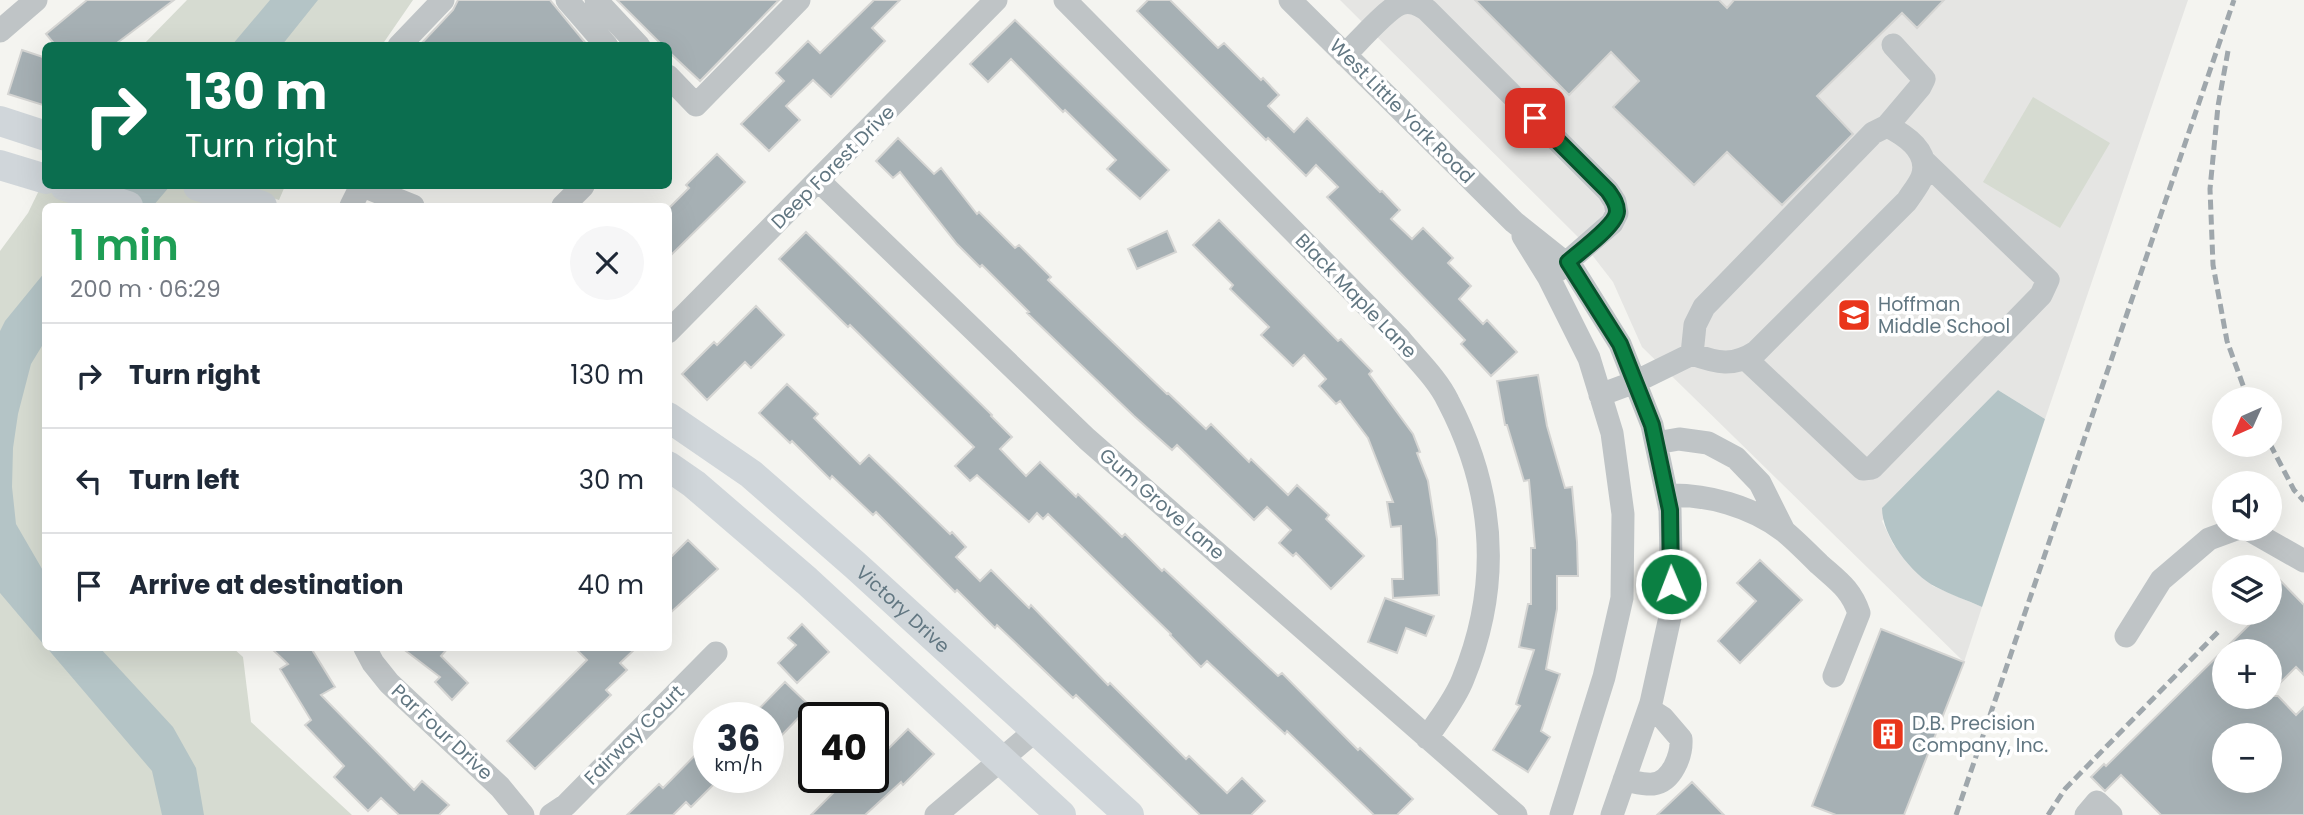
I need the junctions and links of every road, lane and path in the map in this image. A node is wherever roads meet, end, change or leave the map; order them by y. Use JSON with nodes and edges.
{"nodes":[{"id":1,"x":36,"y":0,"type":"edge"},
{"id":2,"x":443,"y":0,"type":"edge"},
{"id":3,"x":567,"y":0,"type":"edge"},
{"id":4,"x":596,"y":0,"type":"edge"},
{"id":5,"x":799,"y":0,"type":"edge"},
{"id":6,"x":996,"y":0,"type":"edge"},
{"id":7,"x":1065,"y":0,"type":"edge"},
{"id":8,"x":1290,"y":0,"type":"edge"},
{"id":9,"x":0,"y":31,"type":"edge"},
{"id":10,"x":403,"y":42,"type":"edge"},
{"id":11,"x":604,"y":42,"type":"edge"},
{"id":12,"x":635,"y":42,"type":"edge"},
{"id":13,"x":1894,"y":45,"type":"dead end"},
{"id":14,"x":1345,"y":55,"type":"junction"},
{"id":15,"x":672,"y":80,"type":"edge"},
{"id":16,"x":0,"y":121,"type":"edge"},
{"id":17,"x":1887,"y":126,"type":"junction"},
{"id":18,"x":42,"y":134,"type":"edge"},
{"id":19,"x":1924,"y":161,"type":"junction"},
{"id":20,"x":0,"y":165,"type":"edge"},
{"id":21,"x":42,"y":178,"type":"edge"},
{"id":22,"x":820,"y":181,"type":"junction"},
{"id":23,"x":74,"y":189,"type":"edge"},
{"id":24,"x":208,"y":189,"type":"edge"},
{"id":25,"x":370,"y":189,"type":"edge"},
{"id":26,"x":580,"y":189,"type":"edge"},
{"id":27,"x":119,"y":203,"type":"edge"},
{"id":28,"x":253,"y":203,"type":"edge"},
{"id":29,"x":405,"y":203,"type":"edge"},
{"id":30,"x":566,"y":203,"type":"edge"},
{"id":31,"x":1514,"y":222,"type":"junction"},
{"id":32,"x":1568,"y":262,"type":"junction"},
{"id":33,"x":1549,"y":278,"type":"junction"},
{"id":34,"x":672,"y":328,"type":"edge"},
{"id":35,"x":1692,"y":354,"type":"junction"},
{"id":36,"x":1746,"y":359,"type":"junction"},
{"id":37,"x":1635,"y":382,"type":"junction"},
{"id":38,"x":1600,"y":395,"type":"junction"},
{"id":39,"x":672,"y":420,"type":"edge"},
{"id":40,"x":1656,"y":443,"type":"junction"},
{"id":41,"x":672,"y":469,"type":"edge"},
{"id":42,"x":1667,"y":495,"type":"junction"},
{"id":43,"x":1784,"y":531,"type":"junction"},
{"id":44,"x":2212,"y":538,"type":"edge"},
{"id":45,"x":2269,"y":541,"type":"edge"},
{"id":46,"x":2304,"y":561,"type":"edge"},
{"id":47,"x":2126,"y":636,"type":"dead end"},
{"id":48,"x":367,"y":651,"type":"edge"},
{"id":49,"x":716,"y":653,"type":"dead end"},
{"id":50,"x":1834,"y":676,"type":"dead end"},
{"id":51,"x":1649,"y":709,"type":"junction"},
{"id":52,"x":1036,"y":730,"type":"junction"},
{"id":53,"x":1427,"y":738,"type":"junction"},
{"id":54,"x":1003,"y":761,"type":"junction"},
{"id":55,"x":1624,"y":780,"type":"junction"},
{"id":56,"x":523,"y":815,"type":"edge"},
{"id":57,"x":551,"y":815,"type":"edge"},
{"id":58,"x":936,"y":815,"type":"edge"},
{"id":59,"x":1061,"y":815,"type":"edge"},
{"id":60,"x":1129,"y":815,"type":"edge"},
{"id":61,"x":1516,"y":815,"type":"edge"},
{"id":62,"x":1561,"y":815,"type":"edge"},
{"id":63,"x":1612,"y":815,"type":"edge"},
{"id":64,"x":2087,"y":815,"type":"edge"},
{"id":65,"x":2110,"y":815,"type":"edge"}],
"edges":[{"from":1,"to":9,"type":"street"},
{"from":2,"to":10,"type":"street"},
{"from":3,"to":11,"type":"street"},
{"from":4,"to":12,"type":"street"},
{"from":5,"to":15,"type":"street"},
{"from":6,"to":22,"type":"street","name":"Deep Forest Drive"},
{"from":7,"to":53,"type":"street","name":"Black Maple Lane"},
{"from":8,"to":14,"type":"street","name":"West Little York Road"},
{"from":13,"to":17,"type":"street"},
{"from":14,"to":31,"type":"street","name":"West Little York Road"},
{"from":14,"to":32,"type":"street"},
{"from":16,"to":18,"type":"main road"},
{"from":17,"to":19,"type":"street"},
{"from":17,"to":35,"type":"street"},
{"from":19,"to":36,"type":"street"},
{"from":19,"to":36,"type":"street"},
{"from":20,"to":21,"type":"main road"},
{"from":22,"to":34,"type":"street","name":"Deep Forest Drive"},
{"from":22,"to":53,"type":"street","name":"Gum Grove Lane"},
{"from":23,"to":27,"type":"main road"},
{"from":24,"to":28,"type":"main road"},
{"from":25,"to":29,"type":"street"},
{"from":26,"to":30,"type":"street"},
{"from":31,"to":32,"type":"street","name":"West Little York Road"},
{"from":31,"to":33,"type":"street","name":"West Little York Road"},
{"from":32,"to":33,"type":"street"},
{"from":32,"to":37,"type":"street","name":"West Little York Road"},
{"from":33,"to":38,"type":"street","name":"West Little York Road"},
{"from":35,"to":36,"type":"street"},
{"from":35,"to":37,"type":"street"},
{"from":37,"to":38,"type":"street"},
{"from":37,"to":40,"type":"street","name":"West Little York Road"},
{"from":38,"to":62,"type":"street","name":"West Little York Road"},
{"from":39,"to":52,"type":"main road","name":"Victory Drive"},
{"from":40,"to":42,"type":"street","name":"West Little York Road"},
{"from":40,"to":43,"type":"street"},
{"from":41,"to":54,"type":"main road"},
{"from":42,"to":43,"type":"street"},
{"from":42,"to":51,"type":"street","name":"West Little York Road"},
{"from":43,"to":50,"type":"street"},
{"from":44,"to":47,"type":"street"},
{"from":45,"to":46,"type":"street"},
{"from":48,"to":56,"type":"street","name":"Par Four Drive"},
{"from":49,"to":57,"type":"street","name":"Fairway Court"},
{"from":51,"to":55,"type":"street","name":"West Little York Road"},
{"from":51,"to":55,"type":"street"},
{"from":52,"to":54,"type":"street"},
{"from":52,"to":60,"type":"main road","name":"Victory Drive"},
{"from":53,"to":61,"type":"street","name":"Gum Grove Lane"},
{"from":54,"to":58,"type":"street"},
{"from":54,"to":59,"type":"main road"},
{"from":55,"to":63,"type":"street","name":"West Little York Road"},
{"from":64,"to":65,"type":"street"}]}
